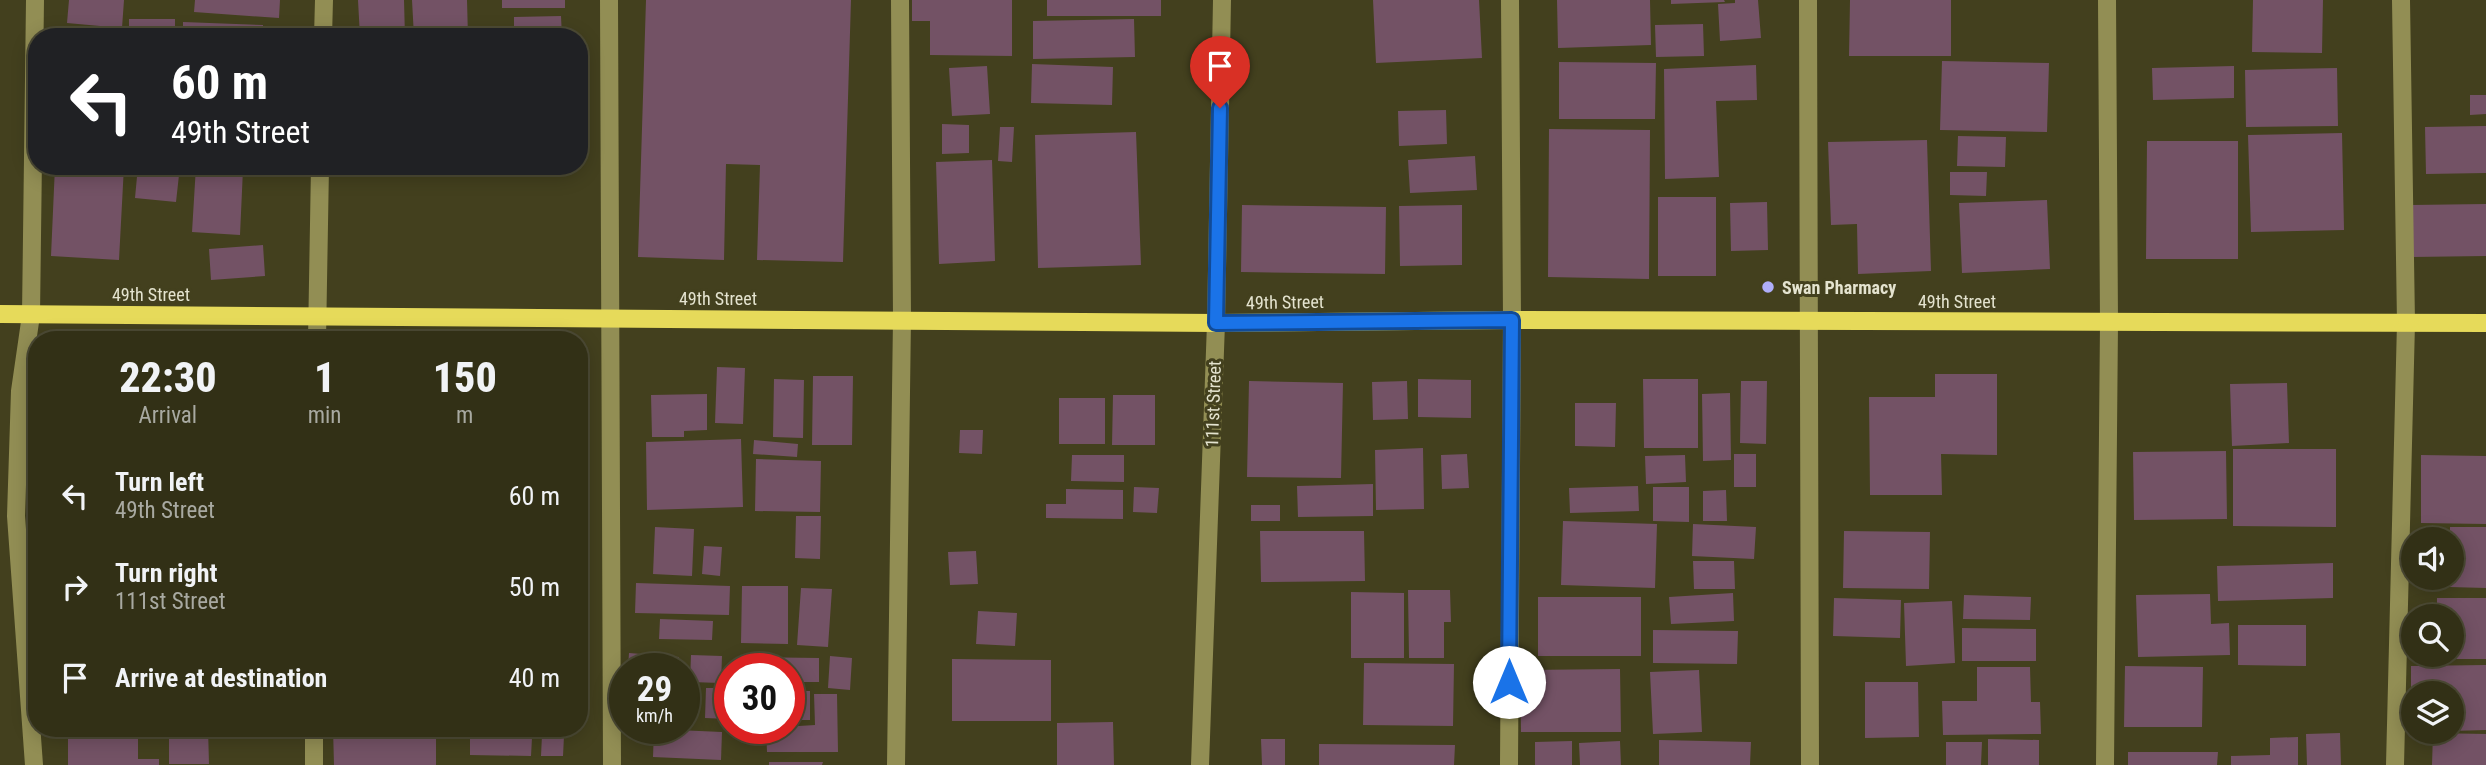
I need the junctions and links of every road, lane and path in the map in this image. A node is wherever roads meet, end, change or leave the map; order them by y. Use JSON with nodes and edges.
{"nodes":[{"id":1,"x":35,"y":0,"type":"edge"},
{"id":2,"x":324,"y":0,"type":"edge"},
{"id":3,"x":609,"y":0,"type":"edge"},
{"id":4,"x":900,"y":0,"type":"edge"},
{"id":5,"x":1222,"y":0,"type":"edge"},
{"id":6,"x":1510,"y":0,"type":"edge"},
{"id":7,"x":1808,"y":0,"type":"edge"},
{"id":8,"x":2107,"y":0,"type":"edge"},
{"id":9,"x":2401,"y":0,"type":"edge"},
{"id":10,"x":35,"y":28,"type":"edge"},
{"id":11,"x":323,"y":28,"type":"edge"},
{"id":12,"x":33,"y":175,"type":"edge"},
{"id":13,"x":320,"y":175,"type":"edge"},
{"id":14,"x":0,"y":314,"type":"edge"},
{"id":15,"x":31,"y":315,"type":"junction"},
{"id":16,"x":317,"y":316,"type":"junction"},
{"id":17,"x":902,"y":318,"type":"junction"},
{"id":18,"x":608,"y":319,"type":"junction"},
{"id":19,"x":1512,"y":320,"type":"junction"},
{"id":20,"x":1807,"y":321,"type":"junction"},
{"id":21,"x":1216,"y":323,"type":"junction"},
{"id":22,"x":2109,"y":323,"type":"junction"},
{"id":23,"x":2406,"y":323,"type":"junction"},
{"id":24,"x":2486,"y":323,"type":"edge"},
{"id":25,"x":29,"y":331,"type":"edge"},
{"id":26,"x":317,"y":331,"type":"edge"},
{"id":27,"x":28,"y":336,"type":"edge"},
{"id":28,"x":28,"y":682,"type":"edge"},
{"id":29,"x":32,"y":737,"type":"edge"},
{"id":30,"x":314,"y":737,"type":"edge"},
{"id":31,"x":34,"y":765,"type":"edge"},
{"id":32,"x":314,"y":765,"type":"edge"},
{"id":33,"x":612,"y":765,"type":"edge"},
{"id":34,"x":896,"y":765,"type":"edge"},
{"id":35,"x":1200,"y":765,"type":"edge"},
{"id":36,"x":1509,"y":765,"type":"edge"},
{"id":37,"x":1810,"y":765,"type":"edge"},
{"id":38,"x":2105,"y":765,"type":"edge"},
{"id":39,"x":2395,"y":765,"type":"edge"}],
"edges":[{"from":1,"to":10,"type":"street"},
{"from":2,"to":11,"type":"street"},
{"from":3,"to":18,"type":"street"},
{"from":4,"to":17,"type":"street"},
{"from":5,"to":21,"type":"street","name":"111st Street"},
{"from":6,"to":19,"type":"street"},
{"from":7,"to":20,"type":"street"},
{"from":8,"to":22,"type":"street"},
{"from":9,"to":23,"type":"street"},
{"from":12,"to":15,"type":"street"},
{"from":13,"to":16,"type":"street"},
{"from":14,"to":15,"type":"main road","name":"49th Street"},
{"from":15,"to":16,"type":"main road","name":"49th Street"},
{"from":15,"to":25,"type":"street"},
{"from":16,"to":18,"type":"main road","name":"49th Street"},
{"from":16,"to":26,"type":"street"},
{"from":17,"to":18,"type":"main road","name":"49th Street"},
{"from":17,"to":21,"type":"main road","name":"49th Street"},
{"from":17,"to":34,"type":"street"},
{"from":18,"to":33,"type":"street"},
{"from":19,"to":20,"type":"main road","name":"49th Street"},
{"from":19,"to":21,"type":"main road","name":"49th Street"},
{"from":19,"to":36,"type":"street"},
{"from":20,"to":22,"type":"main road","name":"49th Street"},
{"from":20,"to":37,"type":"street"},
{"from":21,"to":35,"type":"street","name":"111st Street"},
{"from":22,"to":23,"type":"main road","name":"49th Street"},
{"from":22,"to":38,"type":"street"},
{"from":23,"to":24,"type":"main road","name":"49th Street"},
{"from":23,"to":39,"type":"street"},
{"from":27,"to":28,"type":"street"},
{"from":29,"to":31,"type":"street"},
{"from":30,"to":32,"type":"street"}]}
